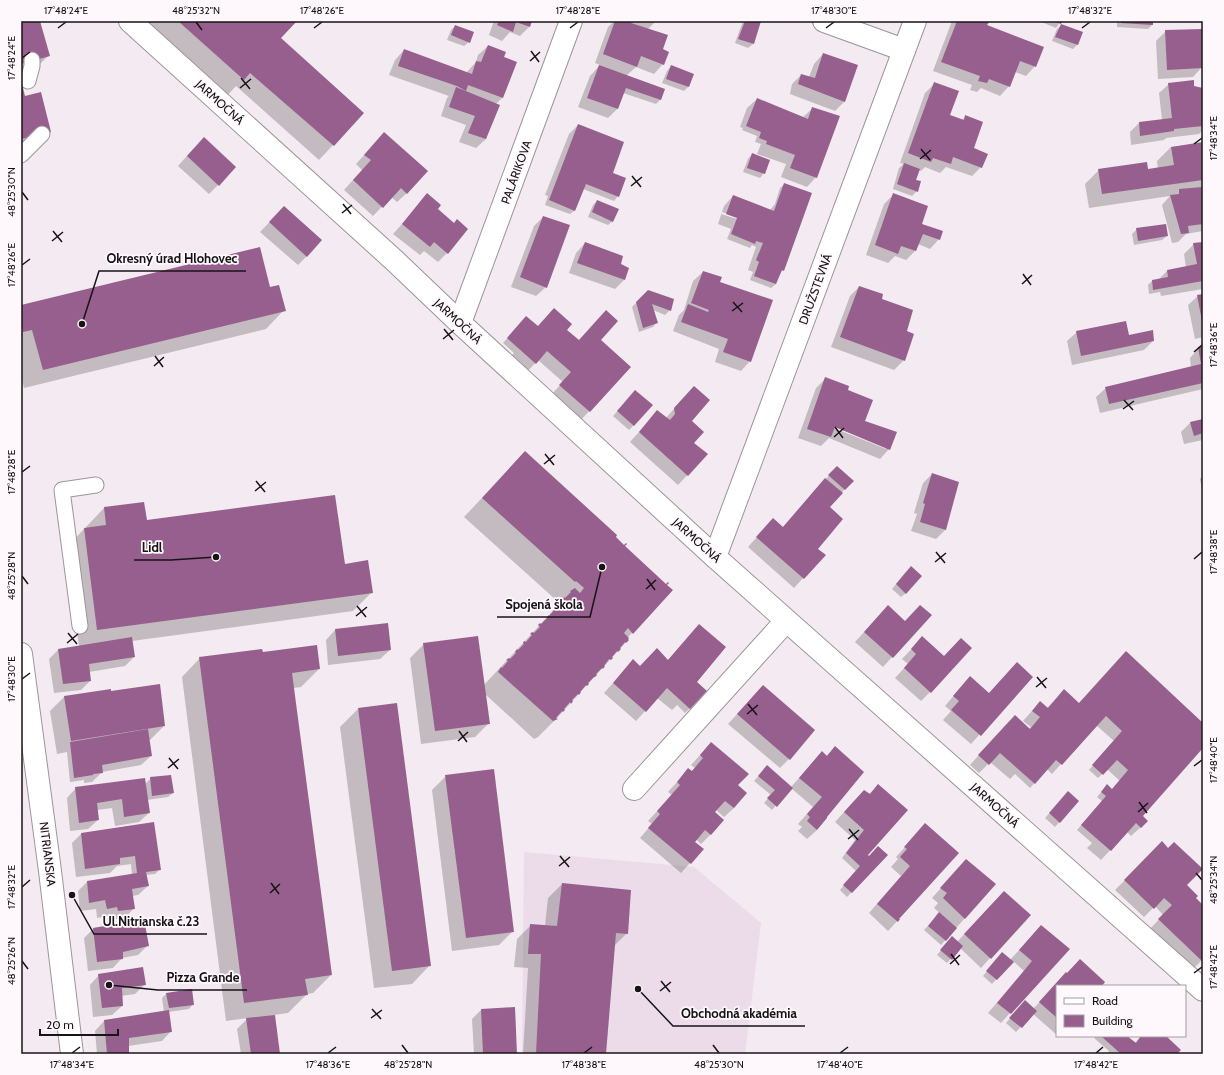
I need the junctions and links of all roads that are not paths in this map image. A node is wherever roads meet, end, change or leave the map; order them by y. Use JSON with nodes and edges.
{"nodes":[{"id":1,"x":130,"y":21,"type":"edge"},
{"id":2,"x":571,"y":21,"type":"edge"},
{"id":3,"x":824,"y":21,"type":"edge"},
{"id":4,"x":915,"y":21,"type":"edge"},
{"id":5,"x":904,"y":50,"type":"junction"},
{"id":6,"x":32,"y":60,"type":"dead end"},
{"id":7,"x":27,"y":86,"type":"dead end"},
{"id":8,"x":42,"y":134,"type":"dead end"},
{"id":9,"x":21,"y":155,"type":"edge"},
{"id":10,"x":460,"y":323,"type":"junction"},
{"id":11,"x":96,"y":485,"type":"dead end"},
{"id":12,"x":715,"y":557,"type":"junction"},
{"id":13,"x":786,"y":621,"type":"junction"},
{"id":14,"x":80,"y":626,"type":"dead end"},
{"id":15,"x":21,"y":654,"type":"edge"},
{"id":16,"x":634,"y":789,"type":"dead end"},
{"id":17,"x":1203,"y":990,"type":"edge"},
{"id":18,"x":72,"y":1054,"type":"edge"}],
"edges":[{"from":1,"to":10,"type":"street","name":"JARMOČNÁ"},
{"from":2,"to":10,"type":"street","name":"PALÁRIKOVA"},
{"from":3,"to":5,"type":"street"},
{"from":4,"to":5,"type":"street","name":"DRUŽSTEVNÁ"},
{"from":5,"to":12,"type":"street","name":"DRUŽSTEVNÁ"},
{"from":6,"to":7,"type":"lane"},
{"from":8,"to":9,"type":"lane"},
{"from":10,"to":12,"type":"street","name":"JARMOČNÁ"},
{"from":11,"to":14,"type":"lane"},
{"from":12,"to":13,"type":"street","name":"JARMOČNÁ"},
{"from":13,"to":16,"type":"street"},
{"from":13,"to":17,"type":"street","name":"JARMOČNÁ"},
{"from":15,"to":18,"type":"street","name":"NITRIANSKA"}]}
